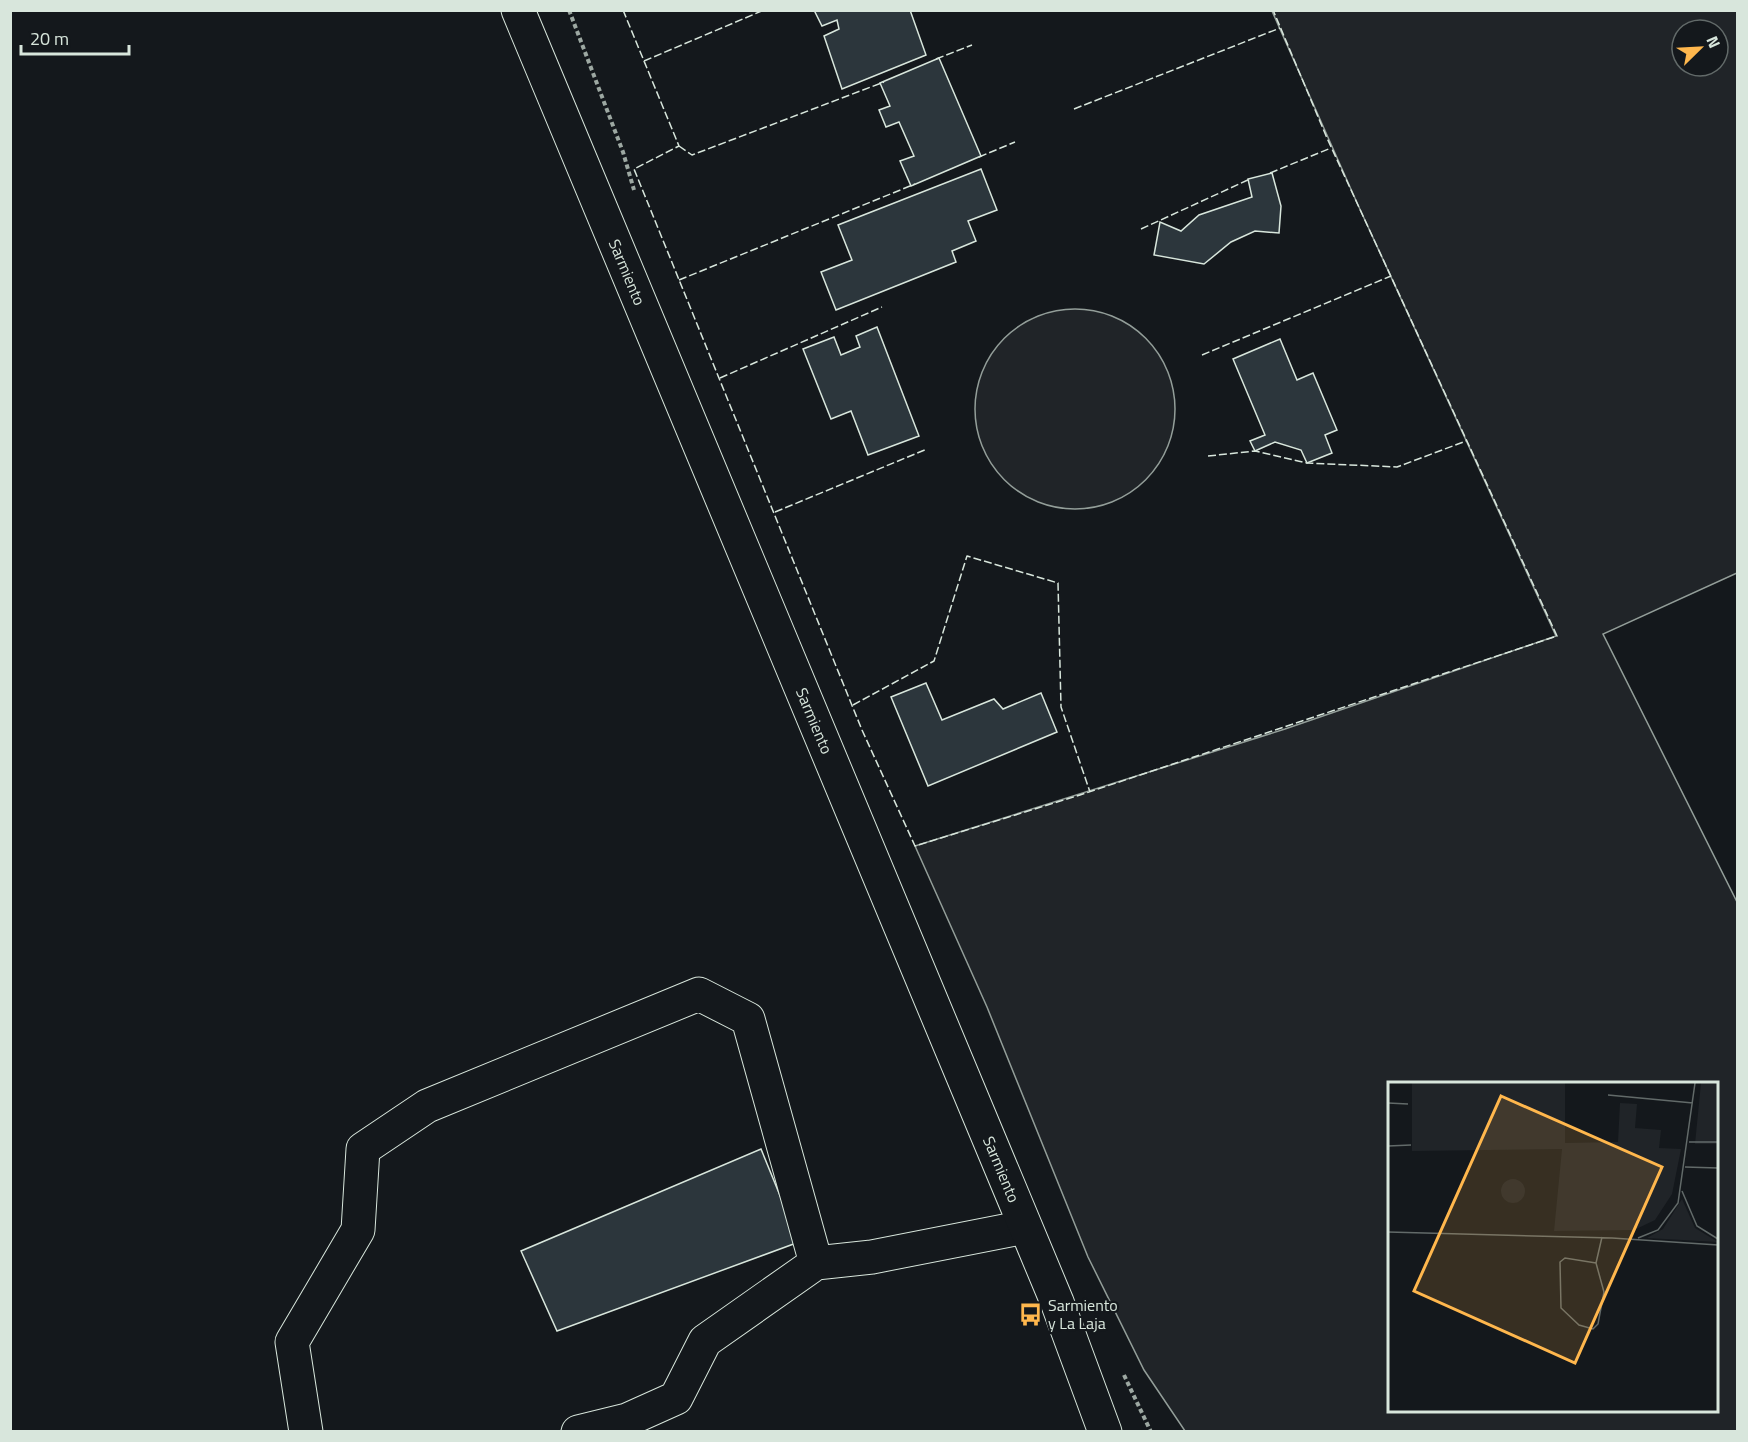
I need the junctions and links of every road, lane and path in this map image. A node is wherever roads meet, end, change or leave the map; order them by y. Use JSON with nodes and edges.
{"nodes":[{"id":1,"x":518,"y":10,"type":"edge"},
{"id":2,"x":1025,"y":1227,"type":"junction"},
{"id":3,"x":816,"y":1263,"type":"junction"},
{"id":4,"x":306,"y":1431,"type":"edge"},
{"id":5,"x":578,"y":1431,"type":"edge"},
{"id":6,"x":1105,"y":1431,"type":"edge"}],
"edges":[{"from":1,"to":2,"type":"main road","name":"Sarmiento"},
{"from":2,"to":3,"type":"main road"},
{"from":2,"to":6,"type":"main road","name":"Sarmiento"},
{"from":3,"to":4,"type":"main road"},
{"from":3,"to":5,"type":"main road"}]}
